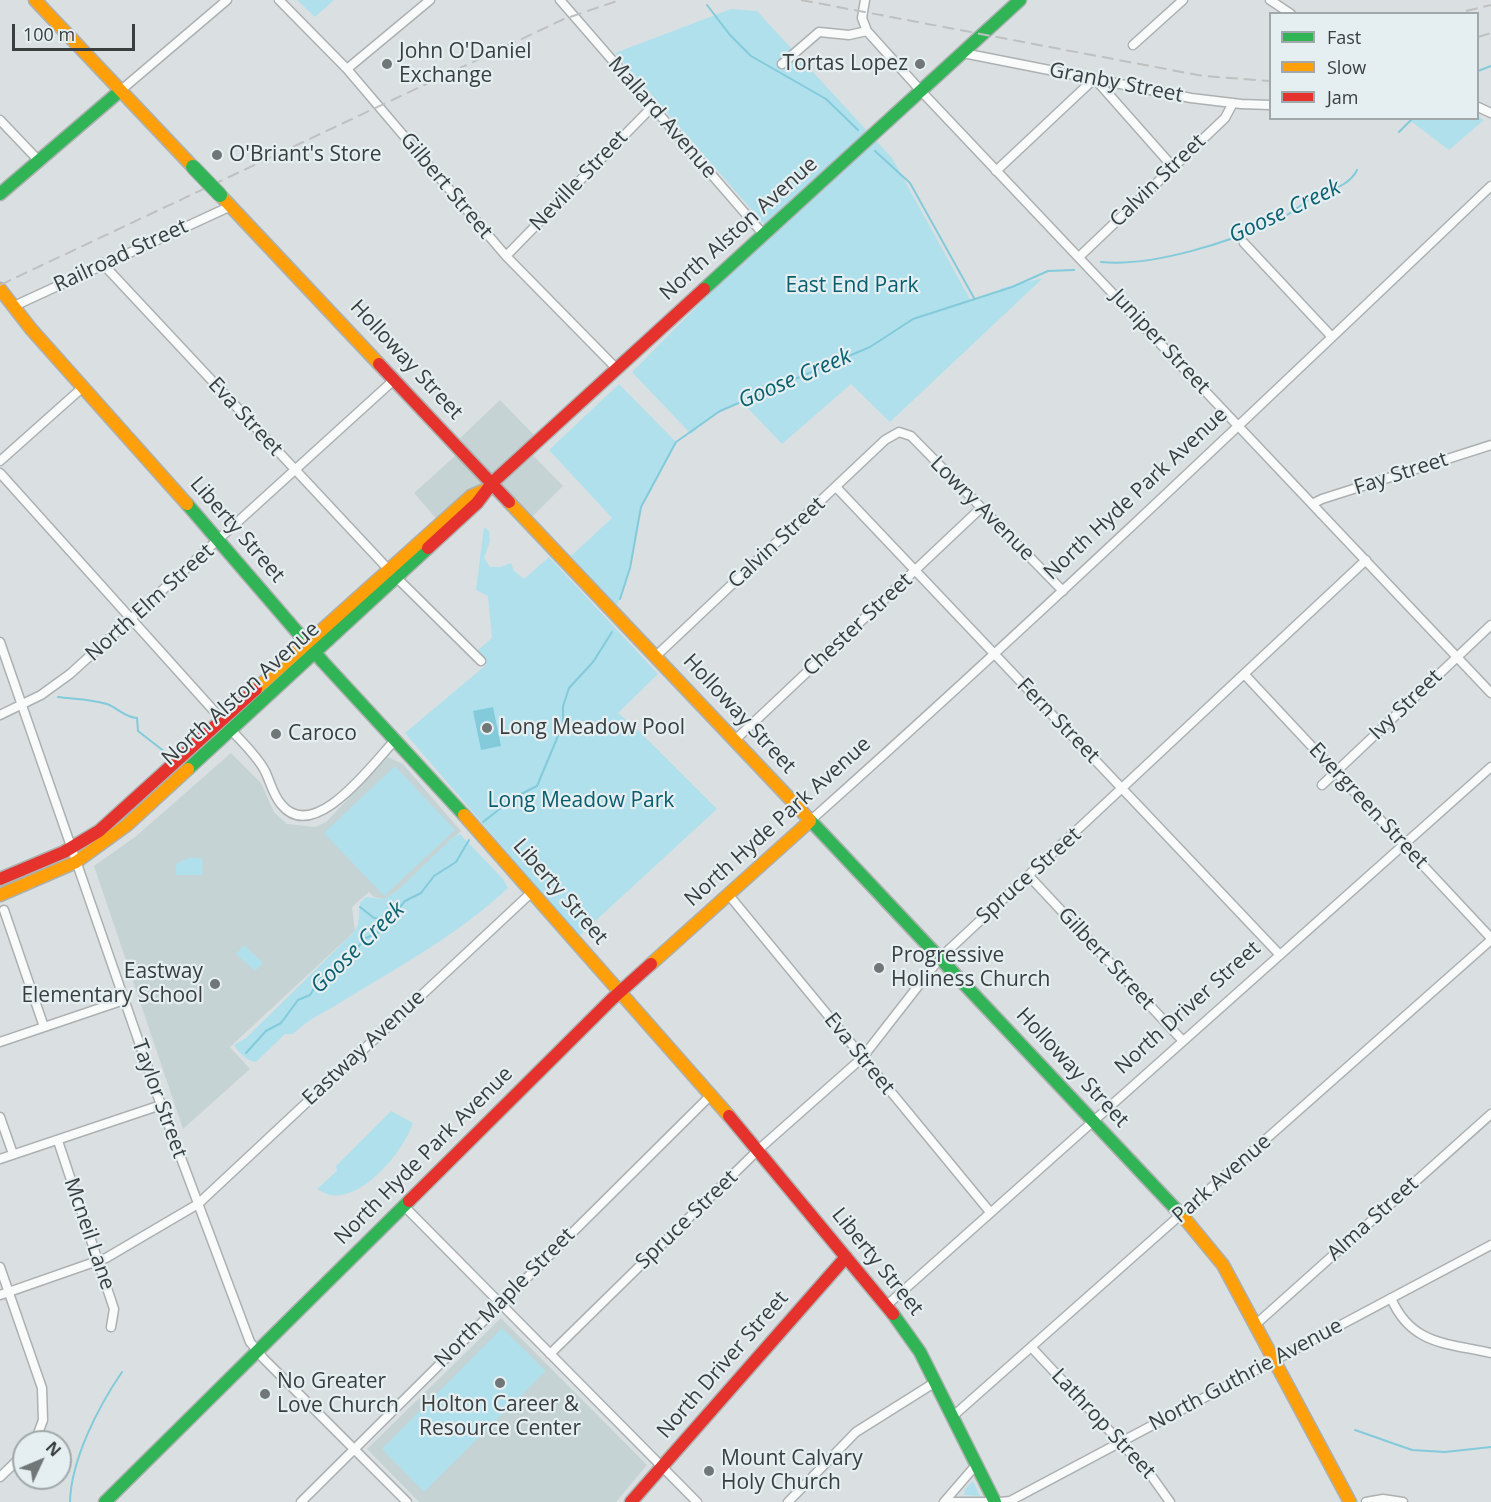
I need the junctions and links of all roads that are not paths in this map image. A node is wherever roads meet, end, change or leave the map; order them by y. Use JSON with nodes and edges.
{"nodes":[{"id":1,"x":35,"y":0,"type":"edge"},
{"id":2,"x":227,"y":0,"type":"edge"},
{"id":3,"x":279,"y":0,"type":"edge"},
{"id":4,"x":430,"y":0,"type":"edge"},
{"id":5,"x":561,"y":0,"type":"edge"},
{"id":6,"x":865,"y":0,"type":"edge"},
{"id":7,"x":1020,"y":0,"type":"edge"},
{"id":8,"x":1183,"y":0,"type":"edge"},
{"id":9,"x":1270,"y":0,"type":"edge"},
{"id":10,"x":1288,"y":12,"type":"edge"},
{"id":11,"x":867,"y":31,"type":"junction"},
{"id":12,"x":1133,"y":45,"type":"dead end"},
{"id":13,"x":963,"y":53,"type":"junction"},
{"id":14,"x":782,"y":64,"type":"dead end"},
{"id":15,"x":347,"y":69,"type":"junction"},
{"id":16,"x":1095,"y":80,"type":"junction"},
{"id":17,"x":120,"y":90,"type":"junction"},
{"id":18,"x":921,"y":91,"type":"junction"},
{"id":19,"x":1233,"y":103,"type":"junction"},
{"id":20,"x":1269,"y":105,"type":"edge"},
{"id":21,"x":652,"y":107,"type":"junction"},
{"id":22,"x":0,"y":120,"type":"edge"},
{"id":23,"x":39,"y":161,"type":"junction"},
{"id":24,"x":1173,"y":167,"type":"junction"},
{"id":25,"x":996,"y":171,"type":"junction"},
{"id":26,"x":1491,"y":186,"type":"edge"},
{"id":27,"x":0,"y":194,"type":"edge"},
{"id":28,"x":231,"y":206,"type":"junction"},
{"id":29,"x":764,"y":235,"type":"junction"},
{"id":30,"x":1244,"y":243,"type":"dead end"},
{"id":31,"x":506,"y":256,"type":"junction"},
{"id":32,"x":1080,"y":256,"type":"junction"},
{"id":33,"x":102,"y":263,"type":"junction"},
{"id":34,"x":0,"y":289,"type":"edge"},
{"id":35,"x":12,"y":307,"type":"junction"},
{"id":36,"x":1332,"y":337,"type":"junction"},
{"id":37,"x":617,"y":369,"type":"junction"},
{"id":38,"x":395,"y":379,"type":"junction"},
{"id":39,"x":82,"y":388,"type":"junction"},
{"id":40,"x":1239,"y":426,"type":"junction"},
{"id":41,"x":898,"y":432,"type":"joint"},
{"id":42,"x":1491,"y":445,"type":"edge"},
{"id":43,"x":0,"y":461,"type":"edge"},
{"id":44,"x":296,"y":470,"type":"junction"},
{"id":45,"x":0,"y":473,"type":"edge"},
{"id":46,"x":489,"y":486,"type":"junction"},
{"id":47,"x":836,"y":487,"type":"junction"},
{"id":48,"x":1312,"y":504,"type":"junction"},
{"id":49,"x":981,"y":508,"type":"junction"},
{"id":50,"x":219,"y":540,"type":"junction"},
{"id":51,"x":1366,"y":560,"type":"junction"},
{"id":52,"x":916,"y":571,"type":"junction"},
{"id":53,"x":393,"y":574,"type":"junction"},
{"id":54,"x":1063,"y":591,"type":"junction"},
{"id":55,"x":131,"y":619,"type":"junction"},
{"id":56,"x":1491,"y":625,"type":"edge"},
{"id":57,"x":0,"y":642,"type":"edge"},
{"id":58,"x":312,"y":649,"type":"junction"},
{"id":59,"x":995,"y":654,"type":"junction"},
{"id":60,"x":656,"y":656,"type":"junction"},
{"id":61,"x":1457,"y":656,"type":"junction"},
{"id":62,"x":481,"y":661,"type":"dead end"},
{"id":63,"x":1245,"y":675,"type":"junction"},
{"id":64,"x":1491,"y":693,"type":"edge"},
{"id":65,"x":22,"y":705,"type":"junction"},
{"id":66,"x":0,"y":715,"type":"edge"},
{"id":67,"x":227,"y":726,"type":"junction"},
{"id":68,"x":396,"y":739,"type":"junction"},
{"id":69,"x":735,"y":740,"type":"junction"},
{"id":70,"x":1491,"y":767,"type":"edge"},
{"id":71,"x":1336,"y":772,"type":"junction"},
{"id":72,"x":1322,"y":786,"type":"dead end"},
{"id":73,"x":1123,"y":789,"type":"junction"},
{"id":74,"x":810,"y":821,"type":"junction"},
{"id":75,"x":1404,"y":844,"type":"junction"},
{"id":76,"x":73,"y":856,"type":"junction"},
{"id":77,"x":1029,"y":876,"type":"junction"},
{"id":78,"x":0,"y":879,"type":"edge"},
{"id":79,"x":532,"y":892,"type":"junction"},
{"id":80,"x":728,"y":894,"type":"junction"},
{"id":81,"x":0,"y":895,"type":"edge"},
{"id":82,"x":4,"y":910,"type":"dead end"},
{"id":83,"x":1491,"y":939,"type":"edge"},
{"id":84,"x":1280,"y":955,"type":"junction"},
{"id":85,"x":940,"y":958,"type":"junction"},
{"id":86,"x":619,"y":992,"type":"junction"},
{"id":87,"x":124,"y":1000,"type":"junction"},
{"id":88,"x":44,"y":1027,"type":"junction"},
{"id":89,"x":1183,"y":1041,"type":"junction"},
{"id":90,"x":0,"y":1042,"type":"edge"},
{"id":91,"x":862,"y":1058,"type":"junction"},
{"id":92,"x":711,"y":1095,"type":"junction"},
{"id":93,"x":161,"y":1105,"type":"junction"},
{"id":94,"x":1491,"y":1114,"type":"edge"},
{"id":95,"x":0,"y":1117,"type":"edge"},
{"id":96,"x":1093,"y":1121,"type":"junction"},
{"id":97,"x":58,"y":1141,"type":"junction"},
{"id":98,"x":758,"y":1150,"type":"junction"},
{"id":99,"x":13,"y":1154,"type":"junction"},
{"id":100,"x":0,"y":1159,"type":"edge"},
{"id":101,"x":198,"y":1204,"type":"junction"},
{"id":102,"x":403,"y":1205,"type":"junction"},
{"id":103,"x":990,"y":1212,"type":"junction"},
{"id":104,"x":1182,"y":1215,"type":"junction"},
{"id":105,"x":1491,"y":1245,"type":"edge"},
{"id":106,"x":846,"y":1257,"type":"junction"},
{"id":107,"x":98,"y":1261,"type":"junction"},
{"id":108,"x":0,"y":1267,"type":"edge"},
{"id":109,"x":4,"y":1293,"type":"edge"},
{"id":110,"x":1391,"y":1298,"type":"junction"},
{"id":111,"x":500,"y":1303,"type":"junction"},
{"id":112,"x":887,"y":1305,"type":"junction"},
{"id":113,"x":1255,"y":1324,"type":"junction"},
{"id":114,"x":111,"y":1327,"type":"dead end"},
{"id":115,"x":1032,"y":1348,"type":"junction"},
{"id":116,"x":256,"y":1351,"type":"junction"},
{"id":117,"x":1491,"y":1353,"type":"edge"},
{"id":118,"x":550,"y":1354,"type":"junction"},
{"id":119,"x":1273,"y":1359,"type":"junction"},
{"id":120,"x":934,"y":1383,"type":"junction"},
{"id":121,"x":952,"y":1417,"type":"junction"},
{"id":122,"x":39,"y":1430,"type":"edge"},
{"id":123,"x":1120,"y":1442,"type":"junction"},
{"id":124,"x":355,"y":1448,"type":"junction"},
{"id":125,"x":976,"y":1464,"type":"junction"},
{"id":126,"x":12,"y":1466,"type":"edge"},
{"id":127,"x":662,"y":1466,"type":"junction"},
{"id":128,"x":0,"y":1477,"type":"edge"},
{"id":129,"x":105,"y":1502,"type":"edge"},
{"id":130,"x":301,"y":1502,"type":"edge"},
{"id":131,"x":407,"y":1502,"type":"edge"},
{"id":132,"x":631,"y":1502,"type":"edge"},
{"id":133,"x":697,"y":1502,"type":"edge"},
{"id":134,"x":788,"y":1502,"type":"edge"},
{"id":135,"x":944,"y":1502,"type":"edge"},
{"id":136,"x":952,"y":1502,"type":"edge"},
{"id":137,"x":988,"y":1502,"type":"edge"},
{"id":138,"x":995,"y":1502,"type":"edge"},
{"id":139,"x":1000,"y":1502,"type":"edge"},
{"id":140,"x":1170,"y":1502,"type":"edge"},
{"id":141,"x":1350,"y":1502,"type":"edge"},
{"id":142,"x":1366,"y":1502,"type":"edge"},
{"id":143,"x":1403,"y":1502,"type":"edge"}],
"edges":[{"from":1,"to":17,"type":"main road","name":"Holloway Street"},
{"from":2,"to":17,"type":"street"},
{"from":3,"to":15,"type":"street","name":"Gilbert Street"},
{"from":4,"to":15,"type":"street"},
{"from":5,"to":21,"type":"street","name":"Mallard Avenue"},
{"from":6,"to":11,"type":"street","name":"Juniper Street"},
{"from":7,"to":13,"type":"main road","name":"North Alston Avenue"},
{"from":8,"to":12,"type":"street"},
{"from":9,"to":10,"type":"street"},
{"from":11,"to":14,"type":"street"},
{"from":11,"to":18,"type":"street","name":"Juniper Street"},
{"from":13,"to":16,"type":"street","name":"Granby Street"},
{"from":13,"to":18,"type":"main road","name":"North Alston Avenue"},
{"from":15,"to":31,"type":"street","name":"Gilbert Street"},
{"from":16,"to":19,"type":"street","name":"Granby Street"},
{"from":16,"to":24,"type":"street"},
{"from":16,"to":25,"type":"street"},
{"from":17,"to":23,"type":"main road"},
{"from":17,"to":28,"type":"main road","name":"Holloway Street","bridge":true},
{"from":18,"to":25,"type":"street","name":"Juniper Street"},
{"from":18,"to":29,"type":"main road","name":"North Alston Avenue"},
{"from":19,"to":20,"type":"street","name":"Granby Street"},
{"from":19,"to":24,"type":"street","name":"Calvin Street"},
{"from":21,"to":29,"type":"street","name":"Mallard Avenue"},
{"from":21,"to":31,"type":"street","name":"Neville Street"},
{"from":22,"to":23,"type":"street"},
{"from":23,"to":27,"type":"main road"},
{"from":24,"to":32,"type":"street","name":"Calvin Street"},
{"from":25,"to":32,"type":"street","name":"Juniper Street"},
{"from":26,"to":36,"type":"street","name":"North Hyde Park Avenue"},
{"from":28,"to":33,"type":"street","name":"Railroad Street"},
{"from":28,"to":38,"type":"main road","name":"Holloway Street"},
{"from":29,"to":37,"type":"main road","name":"North Alston Avenue"},
{"from":30,"to":36,"type":"street"},
{"from":31,"to":37,"type":"street","name":"Gilbert Street"},
{"from":32,"to":40,"type":"street","name":"Juniper Street"},
{"from":33,"to":35,"type":"street","name":"Railroad Street"},
{"from":33,"to":44,"type":"street","name":"Eva Street"},
{"from":34,"to":35,"type":"main road","name":"Liberty Street"},
{"from":35,"to":39,"type":"main road","name":"Liberty Street"},
{"from":36,"to":40,"type":"street","name":"North Hyde Park Avenue"},
{"from":37,"to":46,"type":"main road","name":"North Alston Avenue"},
{"from":38,"to":44,"type":"street","name":"North Elm Street"},
{"from":38,"to":46,"type":"main road","name":"Holloway Street"},
{"from":39,"to":43,"type":"street"},
{"from":39,"to":50,"type":"main road","name":"Liberty Street"},
{"from":40,"to":48,"type":"street","name":"Juniper Street"},
{"from":40,"to":54,"type":"street","name":"North Hyde Park Avenue"},
{"from":41,"to":47,"type":"street","name":"Calvin Street"},
{"from":41,"to":49,"type":"street","name":"Lowry Avenue"},
{"from":42,"to":48,"type":"street","name":"Fay Street"},
{"from":44,"to":50,"type":"street","name":"North Elm Street"},
{"from":44,"to":53,"type":"street","name":"Eva Street"},
{"from":45,"to":55,"type":"street"},
{"from":46,"to":53,"type":"main road","name":"North Alston Avenue"},
{"from":46,"to":60,"type":"main road","name":"Holloway Street"},
{"from":47,"to":52,"type":"street","name":"Fern Street"},
{"from":47,"to":60,"type":"street","name":"Calvin Street"},
{"from":48,"to":51,"type":"street","name":"Juniper Street"},
{"from":49,"to":52,"type":"street","name":"Chester Street"},
{"from":49,"to":54,"type":"street","name":"Lowry Avenue"},
{"from":50,"to":55,"type":"street","name":"North Elm Street"},
{"from":50,"to":58,"type":"main road","name":"Liberty Street"},
{"from":51,"to":61,"type":"street","name":"Juniper Street"},
{"from":51,"to":63,"type":"street","name":"Spruce Street"},
{"from":52,"to":59,"type":"street","name":"Fern Street"},
{"from":52,"to":69,"type":"street","name":"Chester Street"},
{"from":53,"to":58,"type":"main road","name":"North Alston Avenue"},
{"from":53,"to":62,"type":"street","name":"Eva Street"},
{"from":54,"to":59,"type":"street","name":"North Hyde Park Avenue"},
{"from":55,"to":65,"type":"street","name":"North Elm Street"},
{"from":55,"to":67,"type":"street"},
{"from":56,"to":61,"type":"street","name":"Ivy Street"},
{"from":57,"to":65,"type":"street","name":"Taylor Street"},
{"from":58,"to":67,"type":"main road","name":"North Alston Avenue"},
{"from":58,"to":68,"type":"main road","name":"Liberty Street"},
{"from":59,"to":73,"type":"street","name":"Fern Street"},
{"from":59,"to":74,"type":"street","name":"North Hyde Park Avenue"},
{"from":60,"to":69,"type":"main road","name":"Holloway Street"},
{"from":61,"to":64,"type":"street","name":"Juniper Street"},
{"from":61,"to":71,"type":"street","name":"Ivy Street"},
{"from":63,"to":71,"type":"street","name":"Evergreen Street"},
{"from":63,"to":73,"type":"street","name":"Spruce Street"},
{"from":65,"to":66,"type":"street","name":"North Elm Street"},
{"from":65,"to":76,"type":"street","name":"Taylor Street"},
{"from":67,"to":68,"type":"street"},
{"from":67,"to":76,"type":"main road","name":"North Alston Avenue"},
{"from":68,"to":79,"type":"main road","name":"Liberty Street"},
{"from":69,"to":74,"type":"main road","name":"Holloway Street"},
{"from":70,"to":75,"type":"street","name":"North Driver Street"},
{"from":71,"to":72,"type":"street","name":"Ivy Street"},
{"from":71,"to":75,"type":"street","name":"Evergreen Street"},
{"from":73,"to":77,"type":"street","name":"Spruce Street"},
{"from":73,"to":84,"type":"street","name":"Fern Street"},
{"from":74,"to":80,"type":"main road","name":"North Hyde Park Avenue"},
{"from":74,"to":85,"type":"main road","name":"Holloway Street"},
{"from":75,"to":83,"type":"street","name":"Evergreen Street"},
{"from":75,"to":84,"type":"street","name":"North Driver Street"},
{"from":76,"to":78,"type":"main road","name":"North Alston Avenue"},
{"from":76,"to":81,"type":"main road","name":"North Alston Avenue"},
{"from":76,"to":87,"type":"street","name":"Taylor Street"},
{"from":77,"to":85,"type":"street","name":"Spruce Street"},
{"from":77,"to":89,"type":"street","name":"Gilbert Street"},
{"from":79,"to":86,"type":"main road","name":"Liberty Street"},
{"from":79,"to":101,"type":"street","name":"Eastway Avenue"},
{"from":80,"to":86,"type":"main road","name":"North Hyde Park Avenue"},
{"from":80,"to":91,"type":"street","name":"Eva Street"},
{"from":82,"to":88,"type":"street"},
{"from":83,"to":104,"type":"street","name":"Park Avenue"},
{"from":84,"to":89,"type":"street","name":"North Driver Street"},
{"from":85,"to":91,"type":"street","name":"Spruce Street"},
{"from":85,"to":96,"type":"main road","name":"Holloway Street"},
{"from":86,"to":92,"type":"main road","name":"Liberty Street"},
{"from":86,"to":102,"type":"main road","name":"North Hyde Park Avenue"},
{"from":87,"to":88,"type":"street"},
{"from":87,"to":93,"type":"street","name":"Taylor Street"},
{"from":88,"to":90,"type":"street"},
{"from":89,"to":96,"type":"street","name":"North Driver Street"},
{"from":91,"to":98,"type":"street","name":"Spruce Street"},
{"from":91,"to":103,"type":"street","name":"Eva Street"},
{"from":92,"to":98,"type":"main road","name":"Liberty Street"},
{"from":92,"to":111,"type":"street","name":"North Maple Street"},
{"from":93,"to":97,"type":"street"},
{"from":93,"to":101,"type":"street","name":"Taylor Street"},
{"from":94,"to":113,"type":"street","name":"Alma Street"},
{"from":95,"to":99,"type":"street"},
{"from":96,"to":103,"type":"street","name":"North Driver Street"},
{"from":96,"to":104,"type":"main road","name":"Holloway Street"},
{"from":97,"to":99,"type":"street"},
{"from":97,"to":107,"type":"street","name":"Mcneil Lane"},
{"from":98,"to":106,"type":"main road","name":"Liberty Street"},
{"from":98,"to":118,"type":"street","name":"Spruce Street"},
{"from":99,"to":100,"type":"street"},
{"from":101,"to":107,"type":"street","name":"Eastway Avenue"},
{"from":101,"to":116,"type":"street","name":"Taylor Street"},
{"from":102,"to":111,"type":"street"},
{"from":102,"to":116,"type":"main road","name":"North Hyde Park Avenue"},
{"from":103,"to":112,"type":"street","name":"North Driver Street"},
{"from":104,"to":113,"type":"main road","name":"Holloway Street"},
{"from":104,"to":115,"type":"street","name":"Park Avenue"},
{"from":105,"to":110,"type":"street","name":"North Guthrie Avenue"},
{"from":106,"to":112,"type":"main road","name":"Liberty Street"},
{"from":106,"to":127,"type":"main road","name":"North Driver Street"},
{"from":107,"to":109,"type":"street","name":"Eastway Avenue"},
{"from":107,"to":114,"type":"street","name":"Mcneil Lane"},
{"from":108,"to":109,"type":"street"},
{"from":109,"to":122,"type":"street"},
{"from":110,"to":117,"type":"street"},
{"from":110,"to":119,"type":"street","name":"North Guthrie Avenue"},
{"from":111,"to":118,"type":"street"},
{"from":111,"to":124,"type":"street","name":"North Maple Street"},
{"from":112,"to":120,"type":"main road","name":"Liberty Street"},
{"from":113,"to":119,"type":"main road","name":"Holloway Street"},
{"from":115,"to":121,"type":"street","name":"Park Avenue"},
{"from":115,"to":123,"type":"street","name":"Lathrop Street"},
{"from":116,"to":124,"type":"street","name":"Taylor Street"},
{"from":116,"to":129,"type":"main road","name":"North Hyde Park Avenue"},
{"from":118,"to":127,"type":"street"},
{"from":119,"to":123,"type":"street","name":"North Guthrie Avenue"},
{"from":119,"to":141,"type":"main road","name":"Holloway Street"},
{"from":120,"to":121,"type":"main road","name":"Liberty Street"},
{"from":120,"to":134,"type":"street"},
{"from":121,"to":125,"type":"main road","name":"Liberty Street"},
{"from":123,"to":139,"type":"street","name":"North Guthrie Avenue"},
{"from":123,"to":140,"type":"street","name":"Lathrop Street"},
{"from":124,"to":130,"type":"street","name":"North Maple Street"},
{"from":124,"to":131,"type":"street","name":"Taylor Street"},
{"from":125,"to":135,"type":"street"},
{"from":125,"to":138,"type":"main road","name":"Liberty Street"},
{"from":126,"to":128,"type":"street"},
{"from":127,"to":132,"type":"main road","name":"North Driver Street"},
{"from":127,"to":133,"type":"street"},
{"from":136,"to":137,"type":"street"},
{"from":142,"to":143,"type":"street"}]}
